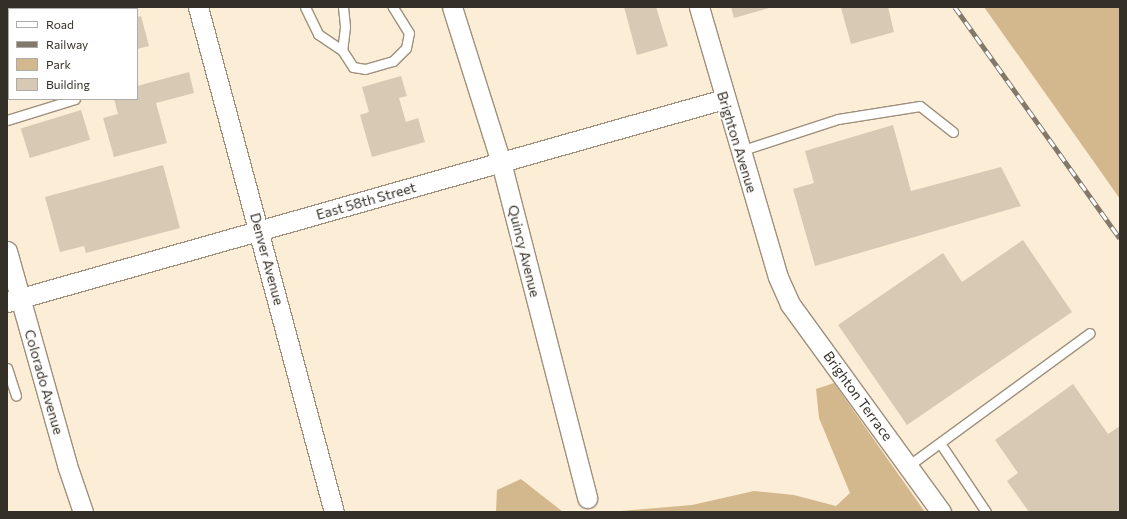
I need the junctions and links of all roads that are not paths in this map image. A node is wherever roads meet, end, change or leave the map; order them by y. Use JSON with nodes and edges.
{"nodes":[{"id":1,"x":198,"y":7,"type":"edge"},
{"id":2,"x":305,"y":7,"type":"edge"},
{"id":3,"x":343,"y":7,"type":"edge"},
{"id":4,"x":393,"y":7,"type":"edge"},
{"id":5,"x":452,"y":7,"type":"edge"},
{"id":6,"x":699,"y":7,"type":"edge"},
{"id":7,"x":342,"y":50,"type":"junction"},
{"id":8,"x":724,"y":99,"type":"junction"},
{"id":9,"x":72,"y":100,"type":"edge"},
{"id":10,"x":7,"y":120,"type":"edge"},
{"id":11,"x":953,"y":132,"type":"dead end"},
{"id":12,"x":740,"y":151,"type":"junction"},
{"id":13,"x":501,"y":162,"type":"junction"},
{"id":14,"x":260,"y":230,"type":"junction"},
{"id":15,"x":7,"y":251,"type":"edge"},
{"id":16,"x":778,"y":277,"type":"joint"},
{"id":17,"x":14,"y":300,"type":"edge"},
{"id":18,"x":1090,"y":333,"type":"dead end"},
{"id":19,"x":7,"y":368,"type":"edge"},
{"id":20,"x":16,"y":396,"type":"dead end"},
{"id":21,"x":940,"y":443,"type":"junction"},
{"id":22,"x":908,"y":466,"type":"junction"},
{"id":23,"x":587,"y":498,"type":"dead end"},
{"id":24,"x":83,"y":512,"type":"edge"},
{"id":25,"x":334,"y":512,"type":"edge"},
{"id":26,"x":941,"y":512,"type":"edge"},
{"id":27,"x":986,"y":512,"type":"edge"}],
"edges":[{"from":1,"to":14,"type":"street","name":"Denver Avenue"},
{"from":2,"to":7,"type":"lane"},
{"from":3,"to":7,"type":"lane"},
{"from":4,"to":7,"type":"lane"},
{"from":5,"to":13,"type":"street","name":"Quincy Avenue"},
{"from":6,"to":8,"type":"street","name":"Brighton Avenue"},
{"from":8,"to":12,"type":"street","name":"Brighton Avenue"},
{"from":8,"to":13,"type":"street","name":"East 58th Street"},
{"from":9,"to":10,"type":"lane"},
{"from":11,"to":12,"type":"lane"},
{"from":12,"to":16,"type":"street","name":"Brighton Avenue"},
{"from":13,"to":14,"type":"street","name":"East 58th Street"},
{"from":13,"to":23,"type":"street","name":"Quincy Avenue"},
{"from":14,"to":17,"type":"street","name":"East 58th Street"},
{"from":14,"to":25,"type":"street","name":"Denver Avenue"},
{"from":15,"to":17,"type":"street","name":"Colorado Avenue"},
{"from":16,"to":22,"type":"street","name":"Brighton Terrace"},
{"from":17,"to":24,"type":"street","name":"Colorado Avenue"},
{"from":18,"to":21,"type":"lane"},
{"from":19,"to":20,"type":"lane"},
{"from":21,"to":22,"type":"lane"},
{"from":21,"to":27,"type":"lane"},
{"from":22,"to":26,"type":"street","name":"Brighton Terrace"}]}
